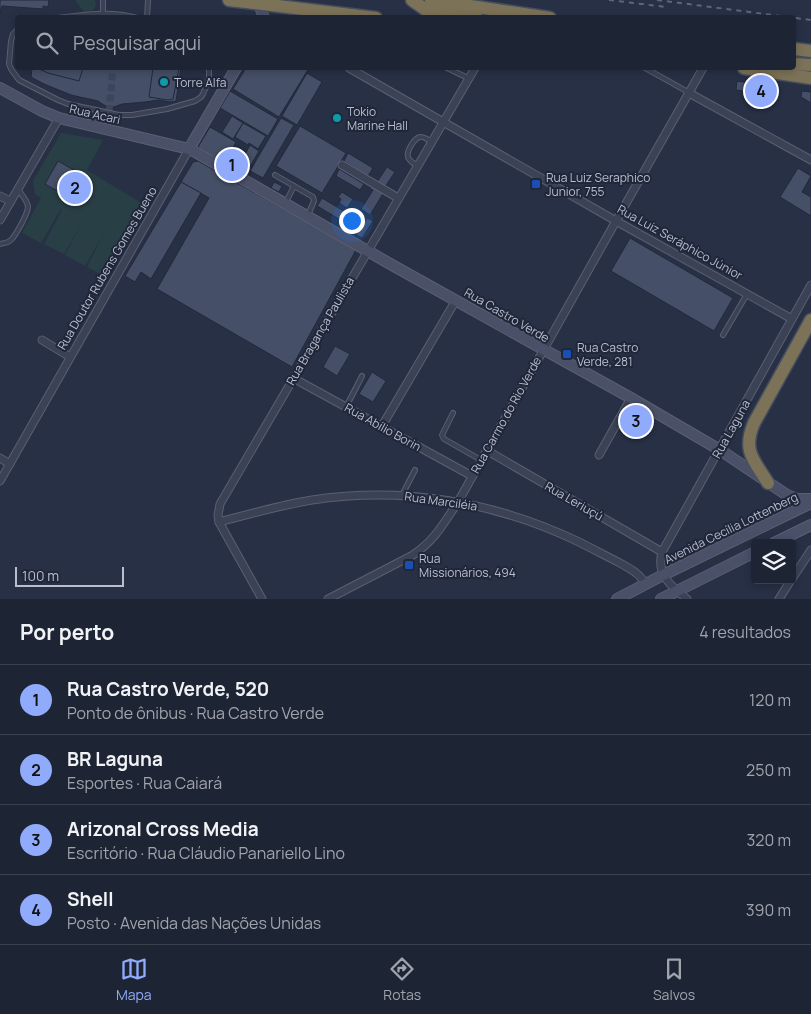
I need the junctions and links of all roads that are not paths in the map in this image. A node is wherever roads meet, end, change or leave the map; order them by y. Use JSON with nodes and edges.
{"nodes":[{"id":1,"x":104,"y":0,"type":"edge"},
{"id":2,"x":148,"y":0,"type":"edge"},
{"id":3,"x":230,"y":0,"type":"edge"},
{"id":4,"x":318,"y":0,"type":"edge"},
{"id":5,"x":412,"y":0,"type":"edge"},
{"id":6,"x":431,"y":0,"type":"edge"},
{"id":7,"x":259,"y":4,"type":"junction"},
{"id":8,"x":338,"y":12,"type":"junction"},
{"id":9,"x":103,"y":13,"type":"junction"},
{"id":10,"x":84,"y":15,"type":"edge"},
{"id":11,"x":127,"y":15,"type":"edge"},
{"id":12,"x":146,"y":15,"type":"edge"},
{"id":13,"x":263,"y":15,"type":"edge"},
{"id":14,"x":357,"y":15,"type":"edge"},
{"id":15,"x":458,"y":15,"type":"edge"},
{"id":16,"x":530,"y":15,"type":"edge"},
{"id":17,"x":15,"y":33,"type":"edge"},
{"id":18,"x":796,"y":48,"type":"edge"},
{"id":19,"x":811,"y":51,"type":"edge"},
{"id":20,"x":796,"y":64,"type":"edge"},
{"id":21,"x":811,"y":65,"type":"edge"},
{"id":22,"x":209,"y":70,"type":"edge"},
{"id":23,"x":235,"y":70,"type":"edge"},
{"id":24,"x":353,"y":70,"type":"edge"},
{"id":25,"x":451,"y":70,"type":"edge"},
{"id":26,"x":474,"y":70,"type":"edge"},
{"id":27,"x":649,"y":70,"type":"edge"},
{"id":28,"x":702,"y":70,"type":"edge"},
{"id":29,"x":757,"y":70,"type":"edge"},
{"id":30,"x":468,"y":78,"type":"junction"},
{"id":31,"x":811,"y":78,"type":"edge"},
{"id":32,"x":209,"y":79,"type":"junction"},
{"id":33,"x":228,"y":83,"type":"junction"},
{"id":34,"x":0,"y":88,"type":"edge"},
{"id":35,"x":689,"y":93,"type":"junction"},
{"id":36,"x":97,"y":110,"type":"junction"},
{"id":37,"x":58,"y":118,"type":"junction"},
{"id":38,"x":443,"y":121,"type":"junction"},
{"id":39,"x":91,"y":126,"type":"junction"},
{"id":40,"x":431,"y":141,"type":"junction"},
{"id":41,"x":189,"y":149,"type":"junction"},
{"id":42,"x":811,"y":160,"type":"edge"},
{"id":43,"x":342,"y":165,"type":"dead end"},
{"id":44,"x":416,"y":166,"type":"junction"},
{"id":45,"x":274,"y":176,"type":"dead end"},
{"id":46,"x":294,"y":186,"type":"junction"},
{"id":47,"x":18,"y":189,"type":"junction"},
{"id":48,"x":0,"y":196,"type":"edge"},
{"id":49,"x":398,"y":198,"type":"junction"},
{"id":50,"x":10,"y":201,"type":"junction"},
{"id":51,"x":286,"y":204,"type":"junction"},
{"id":52,"x":307,"y":217,"type":"junction"},
{"id":53,"x":0,"y":220,"type":"edge"},
{"id":54,"x":616,"y":221,"type":"junction"},
{"id":55,"x":0,"y":244,"type":"edge"},
{"id":56,"x":367,"y":251,"type":"junction"},
{"id":57,"x":811,"y":285,"type":"edge"},
{"id":58,"x":747,"y":294,"type":"junction"},
{"id":59,"x":456,"y":300,"type":"junction"},
{"id":60,"x":792,"y":319,"type":"junction"},
{"id":61,"x":811,"y":320,"type":"edge"},
{"id":62,"x":723,"y":335,"type":"dead end"},
{"id":63,"x":42,"y":340,"type":"dead end"},
{"id":64,"x":543,"y":350,"type":"junction"},
{"id":65,"x":70,"y":357,"type":"junction"},
{"id":66,"x":362,"y":376,"type":"dead end"},
{"id":67,"x":293,"y":378,"type":"junction"},
{"id":68,"x":631,"y":398,"type":"junction"},
{"id":69,"x":346,"y":407,"type":"junction"},
{"id":70,"x":453,"y":413,"type":"dead end"},
{"id":71,"x":382,"y":426,"type":"junction"},
{"id":72,"x":486,"y":450,"type":"junction"},
{"id":73,"x":720,"y":450,"type":"junction"},
{"id":74,"x":600,"y":456,"type":"dead end"},
{"id":75,"x":0,"y":458,"type":"edge"},
{"id":76,"x":481,"y":460,"type":"junction"},
{"id":77,"x":10,"y":464,"type":"junction"},
{"id":78,"x":415,"y":470,"type":"dead end"},
{"id":79,"x":472,"y":476,"type":"junction"},
{"id":80,"x":0,"y":481,"type":"edge"},
{"id":81,"x":768,"y":483,"type":"junction"},
{"id":82,"x":402,"y":495,"type":"junction"},
{"id":83,"x":811,"y":498,"type":"edge"},
{"id":84,"x":458,"y":502,"type":"junction"},
{"id":85,"x":811,"y":503,"type":"edge"},
{"id":86,"x":219,"y":522,"type":"junction"},
{"id":87,"x":811,"y":525,"type":"edge"},
{"id":88,"x":782,"y":539,"type":"edge"},
{"id":89,"x":811,"y":550,"type":"edge"},
{"id":90,"x":662,"y":552,"type":"junction"},
{"id":91,"x":751,"y":554,"type":"edge"},
{"id":92,"x":796,"y":573,"type":"edge"},
{"id":93,"x":663,"y":575,"type":"junction"},
{"id":94,"x":646,"y":584,"type":"junction"},
{"id":95,"x":789,"y":584,"type":"edge"},
{"id":96,"x":677,"y":591,"type":"junction"},
{"id":97,"x":262,"y":599,"type":"edge"},
{"id":98,"x":328,"y":599,"type":"edge"},
{"id":99,"x":617,"y":599,"type":"edge"},
{"id":100,"x":661,"y":599,"type":"edge"},
{"id":101,"x":687,"y":599,"type":"edge"},
{"id":102,"x":779,"y":599,"type":"edge"}],
"edges":[{"from":1,"to":9,"type":"lane"},
{"from":2,"to":12,"type":"lane"},
{"from":3,"to":7,"type":"highway"},
{"from":4,"to":8,"type":"highway"},
{"from":5,"to":15,"type":"highway"},
{"from":6,"to":16,"type":"highway"},
{"from":7,"to":8,"type":"highway"},
{"from":7,"to":13,"type":"street"},
{"from":8,"to":14,"type":"highway"},
{"from":9,"to":10,"type":"lane"},
{"from":9,"to":11,"type":"lane"},
{"from":17,"to":36,"type":"lane"},
{"from":18,"to":19,"type":"highway"},
{"from":20,"to":21,"type":"highway"},
{"from":22,"to":32,"type":"lane"},
{"from":23,"to":33,"type":"street","name":"Rua Doutor Rubens Gomes Bueno"},
{"from":24,"to":38,"type":"street","name":"Rua Luiz Seráphico Júnior"},
{"from":25,"to":30,"type":"lane"},
{"from":26,"to":30,"type":"street","name":"Rua Bragança Paulista"},
{"from":27,"to":35,"type":"lane"},
{"from":28,"to":35,"type":"street","name":"Rua Carmo do Rio Verde"},
{"from":29,"to":31,"type":"highway"},
{"from":30,"to":38,"type":"street","name":"Rua Bragança Paulista"},
{"from":32,"to":33,"type":"lane"},
{"from":32,"to":36,"type":"lane"},
{"from":33,"to":41,"type":"street","name":"Rua Doutor Rubens Gomes Bueno"},
{"from":34,"to":37,"type":"street","name":"Rua Acari"},
{"from":35,"to":42,"type":"street"},
{"from":35,"to":54,"type":"street","name":"Rua Carmo do Rio Verde"},
{"from":36,"to":39,"type":"lane"},
{"from":37,"to":39,"type":"street","name":"Rua Acari"},
{"from":37,"to":47,"type":"street"},
{"from":38,"to":40,"type":"street","name":"Rua Bragança Paulista"},
{"from":38,"to":54,"type":"street","name":"Rua Luiz Seráphico Júnior"},
{"from":39,"to":41,"type":"street","name":"Rua Acari"},
{"from":40,"to":44,"type":"street","name":"Rua Bragança Paulista"},
{"from":40,"to":44,"type":"lane"},
{"from":41,"to":51,"type":"street","name":"Rua Castro Verde"},
{"from":41,"to":65,"type":"street","name":"Rua Doutor Rubens Gomes Bueno"},
{"from":43,"to":49,"type":"street"},
{"from":44,"to":49,"type":"street","name":"Rua Bragança Paulista"},
{"from":45,"to":46,"type":"lane"},
{"from":46,"to":51,"type":"lane"},
{"from":46,"to":52,"type":"lane"},
{"from":47,"to":50,"type":"street"},
{"from":47,"to":55,"type":"lane"},
{"from":48,"to":50,"type":"street"},
{"from":49,"to":56,"type":"street","name":"Rua Bragança Paulista"},
{"from":50,"to":53,"type":"street"},
{"from":51,"to":52,"type":"street","name":"Rua Castro Verde"},
{"from":52,"to":56,"type":"street","name":"Rua Castro Verde"},
{"from":54,"to":58,"type":"street","name":"Rua Luiz Seráphico Júnior"},
{"from":54,"to":64,"type":"street","name":"Rua Carmo do Rio Verde"},
{"from":56,"to":59,"type":"street","name":"Rua Castro Verde"},
{"from":56,"to":67,"type":"street","name":"Rua Bragança Paulista"},
{"from":57,"to":60,"type":"street","name":"Rua Laguna"},
{"from":58,"to":60,"type":"street","name":"Rua Luiz Seráphico Júnior"},
{"from":58,"to":62,"type":"lane"},
{"from":59,"to":64,"type":"street","name":"Rua Castro Verde"},
{"from":59,"to":71,"type":"street"},
{"from":60,"to":73,"type":"street","name":"Rua Laguna"},
{"from":61,"to":81,"type":"highway"},
{"from":63,"to":65,"type":"street"},
{"from":64,"to":68,"type":"street","name":"Rua Castro Verde"},
{"from":64,"to":72,"type":"street","name":"Rua Carmo do Rio Verde"},
{"from":65,"to":77,"type":"street","name":"Rua Doutor Rubens Gomes Bueno"},
{"from":66,"to":69,"type":"lane"},
{"from":67,"to":69,"type":"street","name":"Rua Abílio Borin"},
{"from":67,"to":86,"type":"street","name":"Rua Bragança Paulista"},
{"from":68,"to":73,"type":"street","name":"Rua Castro Verde"},
{"from":68,"to":74,"type":"street"},
{"from":69,"to":71,"type":"street","name":"Rua Abílio Borin"},
{"from":70,"to":76,"type":"lane"},
{"from":71,"to":79,"type":"street","name":"Rua Abílio Borin"},
{"from":72,"to":76,"type":"street","name":"Rua Carmo do Rio Verde"},
{"from":72,"to":90,"type":"street","name":"Rua Leriuçú"},
{"from":73,"to":81,"type":"street","name":"Rua Castro Verde"},
{"from":73,"to":90,"type":"street","name":"Rua Laguna"},
{"from":75,"to":77,"type":"street"},
{"from":76,"to":79,"type":"street","name":"Rua Carmo do Rio Verde"},
{"from":77,"to":80,"type":"street","name":"Rua Doutor Rubens Gomes Bueno"},
{"from":78,"to":82,"type":"lane"},
{"from":79,"to":84,"type":"street","name":"Rua Carmo do Rio Verde"},
{"from":81,"to":83,"type":"street","name":"Rua Castro Verde"},
{"from":82,"to":84,"type":"street","name":"Rua Marciléia"},
{"from":82,"to":86,"type":"street","name":"Rua Marciléia"},
{"from":84,"to":94,"type":"street","name":"Rua Marciléia"},
{"from":84,"to":98,"type":"street","name":"Rua Carmo do Rio Verde"},
{"from":85,"to":93,"type":"street","name":"Avenida Cecília Lottenberg"},
{"from":86,"to":97,"type":"street"},
{"from":87,"to":88,"type":"street"},
{"from":89,"to":92,"type":"street"},
{"from":90,"to":93,"type":"street"},
{"from":91,"to":96,"type":"street"},
{"from":93,"to":94,"type":"street","name":"Avenida Cecília Lottenberg"},
{"from":93,"to":96,"type":"street"},
{"from":94,"to":99,"type":"street","name":"Avenida Cecília Lottenberg"},
{"from":95,"to":102,"type":"street"},
{"from":96,"to":100,"type":"street"},
{"from":96,"to":101,"type":"street"}]}
